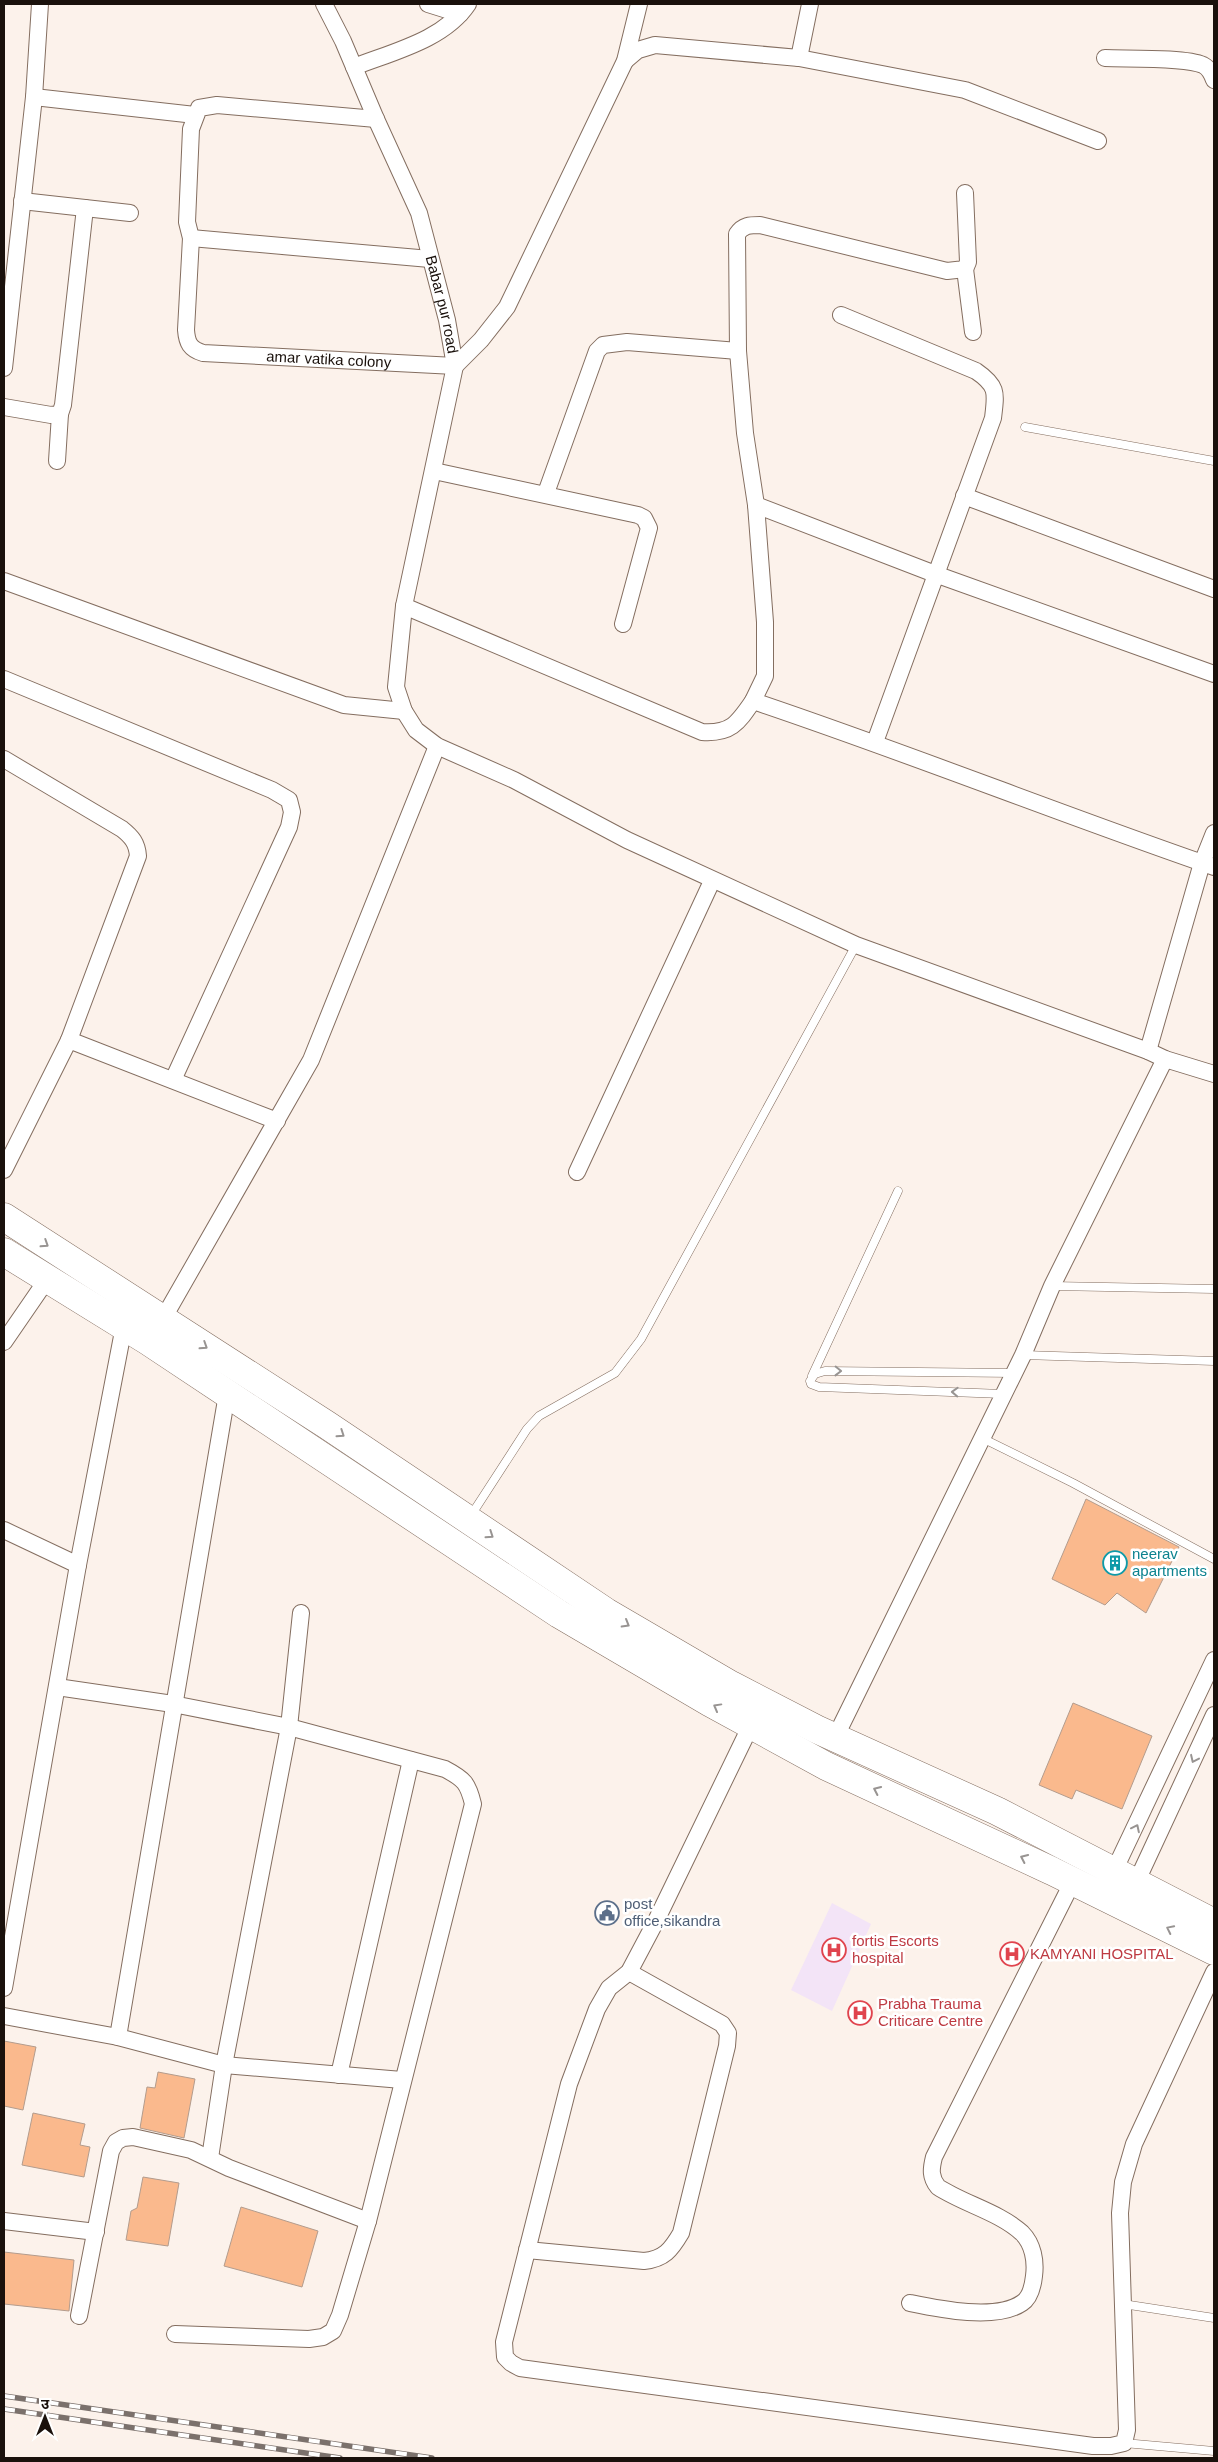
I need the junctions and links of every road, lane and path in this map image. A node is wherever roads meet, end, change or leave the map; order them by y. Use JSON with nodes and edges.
{"nodes":[{"id":1,"x":40,"y":4,"type":"edge"},
{"id":2,"x":324,"y":4,"type":"edge"},
{"id":3,"x":428,"y":4,"type":"edge"},
{"id":4,"x":639,"y":4,"type":"edge"},
{"id":5,"x":810,"y":4,"type":"edge"},
{"id":6,"x":464,"y":9,"type":"edge"},
{"id":7,"x":799,"y":58,"type":"junction"},
{"id":8,"x":1105,"y":58,"type":"dead end"},
{"id":9,"x":625,"y":61,"type":"junction"},
{"id":10,"x":354,"y":67,"type":"junction"},
{"id":11,"x":1214,"y":80,"type":"edge"},
{"id":12,"x":34,"y":97,"type":"junction"},
{"id":13,"x":195,"y":115,"type":"junction"},
{"id":14,"x":376,"y":119,"type":"junction"},
{"id":15,"x":1098,"y":141,"type":"dead end"},
{"id":16,"x":964,"y":193,"type":"dead end"},
{"id":17,"x":22,"y":201,"type":"junction"},
{"id":18,"x":85,"y":208,"type":"junction"},
{"id":19,"x":130,"y":213,"type":"dead end"},
{"id":20,"x":192,"y":238,"type":"junction"},
{"id":21,"x":430,"y":258,"type":"junction"},
{"id":22,"x":965,"y":269,"type":"junction"},
{"id":23,"x":841,"y":315,"type":"dead end"},
{"id":24,"x":973,"y":332,"type":"dead end"},
{"id":25,"x":738,"y":351,"type":"junction"},
{"id":26,"x":455,"y":366,"type":"junction"},
{"id":27,"x":4,"y":368,"type":"edge"},
{"id":28,"x":4,"y":408,"type":"edge"},
{"id":29,"x":60,"y":414,"type":"junction"},
{"id":30,"x":1025,"y":426,"type":"dead end"},
{"id":31,"x":57,"y":461,"type":"dead end"},
{"id":32,"x":1214,"y":461,"type":"edge"},
{"id":33,"x":434,"y":471,"type":"junction"},
{"id":34,"x":546,"y":493,"type":"junction"},
{"id":35,"x":964,"y":496,"type":"junction"},
{"id":36,"x":756,"y":505,"type":"junction"},
{"id":37,"x":935,"y":574,"type":"junction"},
{"id":38,"x":4,"y":581,"type":"edge"},
{"id":39,"x":1214,"y":590,"type":"edge"},
{"id":40,"x":404,"y":606,"type":"junction"},
{"id":41,"x":624,"y":624,"type":"dead end"},
{"id":42,"x":1214,"y":674,"type":"edge"},
{"id":43,"x":4,"y":679,"type":"edge"},
{"id":44,"x":753,"y":701,"type":"junction"},
{"id":45,"x":404,"y":711,"type":"junction"},
{"id":46,"x":875,"y":742,"type":"junction"},
{"id":47,"x":436,"y":746,"type":"junction"},
{"id":48,"x":4,"y":759,"type":"edge"},
{"id":49,"x":1214,"y":833,"type":"edge"},
{"id":50,"x":1208,"y":865,"type":"edge"},
{"id":51,"x":712,"y":881,"type":"junction"},
{"id":52,"x":856,"y":945,"type":"junction"},
{"id":53,"x":68,"y":1040,"type":"junction"},
{"id":54,"x":1148,"y":1051,"type":"junction"},
{"id":55,"x":1165,"y":1059,"type":"junction"},
{"id":56,"x":1214,"y":1074,"type":"edge"},
{"id":57,"x":173,"y":1080,"type":"junction"},
{"id":58,"x":277,"y":1121,"type":"junction"},
{"id":59,"x":4,"y":1170,"type":"edge"},
{"id":60,"x":576,"y":1172,"type":"dead end"},
{"id":61,"x":898,"y":1192,"type":"dead end"},
{"id":62,"x":4,"y":1217,"type":"edge"},
{"id":63,"x":4,"y":1252,"type":"edge"},
{"id":64,"x":48,"y":1278,"type":"junction"},
{"id":65,"x":1052,"y":1286,"type":"junction"},
{"id":66,"x":1214,"y":1289,"type":"edge"},
{"id":67,"x":163,"y":1319,"type":"junction"},
{"id":68,"x":124,"y":1326,"type":"junction"},
{"id":69,"x":4,"y":1342,"type":"edge"},
{"id":70,"x":1023,"y":1355,"type":"junction"},
{"id":71,"x":1214,"y":1361,"type":"edge"},
{"id":72,"x":1014,"y":1372,"type":"junction"},
{"id":73,"x":811,"y":1378,"type":"junction"},
{"id":74,"x":227,"y":1394,"type":"junction"},
{"id":75,"x":1004,"y":1394,"type":"junction"},
{"id":76,"x":982,"y":1438,"type":"junction"},
{"id":77,"x":467,"y":1520,"type":"junction"},
{"id":78,"x":4,"y":1530,"type":"edge"},
{"id":79,"x":1214,"y":1559,"type":"edge"},
{"id":80,"x":78,"y":1565,"type":"junction"},
{"id":81,"x":301,"y":1614,"type":"dead end"},
{"id":82,"x":1214,"y":1660,"type":"edge"},
{"id":83,"x":57,"y":1687,"type":"junction"},
{"id":84,"x":173,"y":1704,"type":"junction"},
{"id":85,"x":1214,"y":1715,"type":"edge"},
{"id":86,"x":751,"y":1725,"type":"junction"},
{"id":87,"x":289,"y":1727,"type":"junction"},
{"id":88,"x":835,"y":1738,"type":"junction"},
{"id":89,"x":411,"y":1760,"type":"junction"},
{"id":90,"x":1125,"y":1878,"type":"junction"},
{"id":91,"x":1072,"y":1881,"type":"junction"},
{"id":92,"x":1214,"y":1923,"type":"edge"},
{"id":93,"x":1214,"y":1951,"type":"edge"},
{"id":94,"x":629,"y":1972,"type":"junction"},
{"id":95,"x":1214,"y":1972,"type":"edge"},
{"id":96,"x":4,"y":1988,"type":"edge"},
{"id":97,"x":4,"y":2016,"type":"edge"},
{"id":98,"x":118,"y":2037,"type":"junction"},
{"id":99,"x":224,"y":2065,"type":"junction"},
{"id":100,"x":339,"y":2075,"type":"junction"},
{"id":101,"x":402,"y":2080,"type":"junction"},
{"id":102,"x":210,"y":2158,"type":"junction"},
{"id":103,"x":4,"y":2221,"type":"edge"},
{"id":104,"x":368,"y":2221,"type":"junction"},
{"id":105,"x":96,"y":2232,"type":"junction"},
{"id":106,"x":528,"y":2250,"type":"junction"},
{"id":107,"x":910,"y":2303,"type":"dead end"},
{"id":108,"x":1122,"y":2304,"type":"junction"},
{"id":109,"x":79,"y":2316,"type":"dead end"},
{"id":110,"x":1214,"y":2318,"type":"edge"},
{"id":111,"x":175,"y":2334,"type":"dead end"},
{"id":112,"x":1124,"y":2443,"type":"junction"},
{"id":113,"x":1214,"y":2451,"type":"edge"}],
"edges":[{"from":1,"to":12,"type":"street"},
{"from":2,"to":10,"type":"street","name":"Babar pur road"},
{"from":3,"to":6,"type":"street"},
{"from":4,"to":9,"type":"street"},
{"from":5,"to":7,"type":"street"},
{"from":6,"to":10,"type":"street"},
{"from":7,"to":9,"type":"street"},
{"from":7,"to":15,"type":"street"},
{"from":8,"to":11,"type":"street"},
{"from":9,"to":26,"type":"street"},
{"from":10,"to":14,"type":"street","name":"Babar pur road"},
{"from":12,"to":13,"type":"street"},
{"from":12,"to":17,"type":"street"},
{"from":13,"to":14,"type":"street"},
{"from":13,"to":20,"type":"street"},
{"from":14,"to":21,"type":"street","name":"Babar pur road"},
{"from":16,"to":22,"type":"street"},
{"from":17,"to":18,"type":"street"},
{"from":17,"to":27,"type":"street"},
{"from":18,"to":19,"type":"street"},
{"from":18,"to":29,"type":"street"},
{"from":20,"to":21,"type":"street"},
{"from":20,"to":26,"type":"street","name":"amar vatika colony"},
{"from":21,"to":26,"type":"street","name":"Babar pur road"},
{"from":22,"to":24,"type":"street"},
{"from":22,"to":25,"type":"street"},
{"from":23,"to":35,"type":"street"},
{"from":25,"to":34,"type":"street"},
{"from":25,"to":36,"type":"street"},
{"from":26,"to":33,"type":"street","name":"Babar pur road"},
{"from":28,"to":29,"type":"street"},
{"from":29,"to":31,"type":"street"},
{"from":30,"to":32,"type":"lane"},
{"from":33,"to":34,"type":"street"},
{"from":33,"to":40,"type":"street","name":"Babar pur road"},
{"from":34,"to":41,"type":"street"},
{"from":35,"to":37,"type":"street"},
{"from":35,"to":39,"type":"street"},
{"from":36,"to":37,"type":"street"},
{"from":36,"to":44,"type":"street"},
{"from":37,"to":42,"type":"street"},
{"from":37,"to":46,"type":"street"},
{"from":38,"to":45,"type":"street"},
{"from":40,"to":44,"type":"street"},
{"from":40,"to":45,"type":"street","name":"Babar pur road"},
{"from":43,"to":57,"type":"street"},
{"from":44,"to":46,"type":"street"},
{"from":45,"to":47,"type":"street","name":"Babar pur road"},
{"from":46,"to":50,"type":"street"},
{"from":47,"to":51,"type":"street","name":"Babar pur road"},
{"from":47,"to":58,"type":"street"},
{"from":48,"to":53,"type":"street"},
{"from":49,"to":50,"type":"street"},
{"from":50,"to":54,"type":"street"},
{"from":51,"to":52,"type":"street","name":"Babar pur road"},
{"from":51,"to":60,"type":"street"},
{"from":52,"to":54,"type":"street","name":"Babar pur road"},
{"from":52,"to":77,"type":"lane"},
{"from":53,"to":57,"type":"street"},
{"from":53,"to":59,"type":"street"},
{"from":54,"to":55,"type":"street","name":"Babar pur road"},
{"from":55,"to":56,"type":"street","name":"Babar pur road"},
{"from":55,"to":65,"type":"street"},
{"from":57,"to":58,"type":"street"},
{"from":58,"to":67,"type":"street"},
{"from":61,"to":73,"type":"lane"},
{"from":62,"to":67,"type":"highway","one_way":true},
{"from":63,"to":64,"type":"highway"},
{"from":64,"to":68,"type":"highway"},
{"from":64,"to":69,"type":"street"},
{"from":65,"to":66,"type":"lane"},
{"from":65,"to":70,"type":"street"},
{"from":67,"to":77,"type":"highway","one_way":true},
{"from":68,"to":74,"type":"highway"},
{"from":68,"to":80,"type":"street"},
{"from":70,"to":71,"type":"lane"},
{"from":70,"to":72,"type":"street"},
{"from":73,"to":72,"type":"lane","one_way":true},
{"from":72,"to":75,"type":"street"},
{"from":75,"to":73,"type":"lane","one_way":true},
{"from":74,"to":84,"type":"street"},
{"from":86,"to":74,"type":"highway","one_way":true},
{"from":75,"to":76,"type":"street"},
{"from":76,"to":79,"type":"lane"},
{"from":76,"to":88,"type":"street"},
{"from":77,"to":88,"type":"highway","one_way":true},
{"from":78,"to":80,"type":"street"},
{"from":80,"to":83,"type":"street"},
{"from":81,"to":87,"type":"street"},
{"from":90,"to":82,"type":"street","one_way":true},
{"from":83,"to":84,"type":"street"},
{"from":83,"to":96,"type":"street"},
{"from":84,"to":87,"type":"street"},
{"from":84,"to":98,"type":"street"},
{"from":85,"to":90,"type":"street","one_way":true},
{"from":91,"to":86,"type":"highway","one_way":true},
{"from":86,"to":94,"type":"street"},
{"from":87,"to":89,"type":"street"},
{"from":87,"to":99,"type":"street"},
{"from":88,"to":90,"type":"highway"},
{"from":89,"to":100,"type":"street"},
{"from":89,"to":101,"type":"street"},
{"from":90,"to":92,"type":"highway"},
{"from":93,"to":91,"type":"highway","one_way":true},
{"from":91,"to":107,"type":"street"},
{"from":94,"to":106,"type":"street"},
{"from":94,"to":106,"type":"street"},
{"from":95,"to":108,"type":"street"},
{"from":97,"to":98,"type":"street"},
{"from":98,"to":99,"type":"street"},
{"from":99,"to":100,"type":"street"},
{"from":99,"to":102,"type":"street"},
{"from":100,"to":101,"type":"street"},
{"from":101,"to":104,"type":"street"},
{"from":102,"to":104,"type":"street"},
{"from":102,"to":105,"type":"street"},
{"from":103,"to":105,"type":"street"},
{"from":104,"to":111,"type":"street"},
{"from":105,"to":109,"type":"street"},
{"from":106,"to":112,"type":"street"},
{"from":108,"to":110,"type":"lane"},
{"from":108,"to":112,"type":"street"},
{"from":112,"to":113,"type":"lane"}]}
